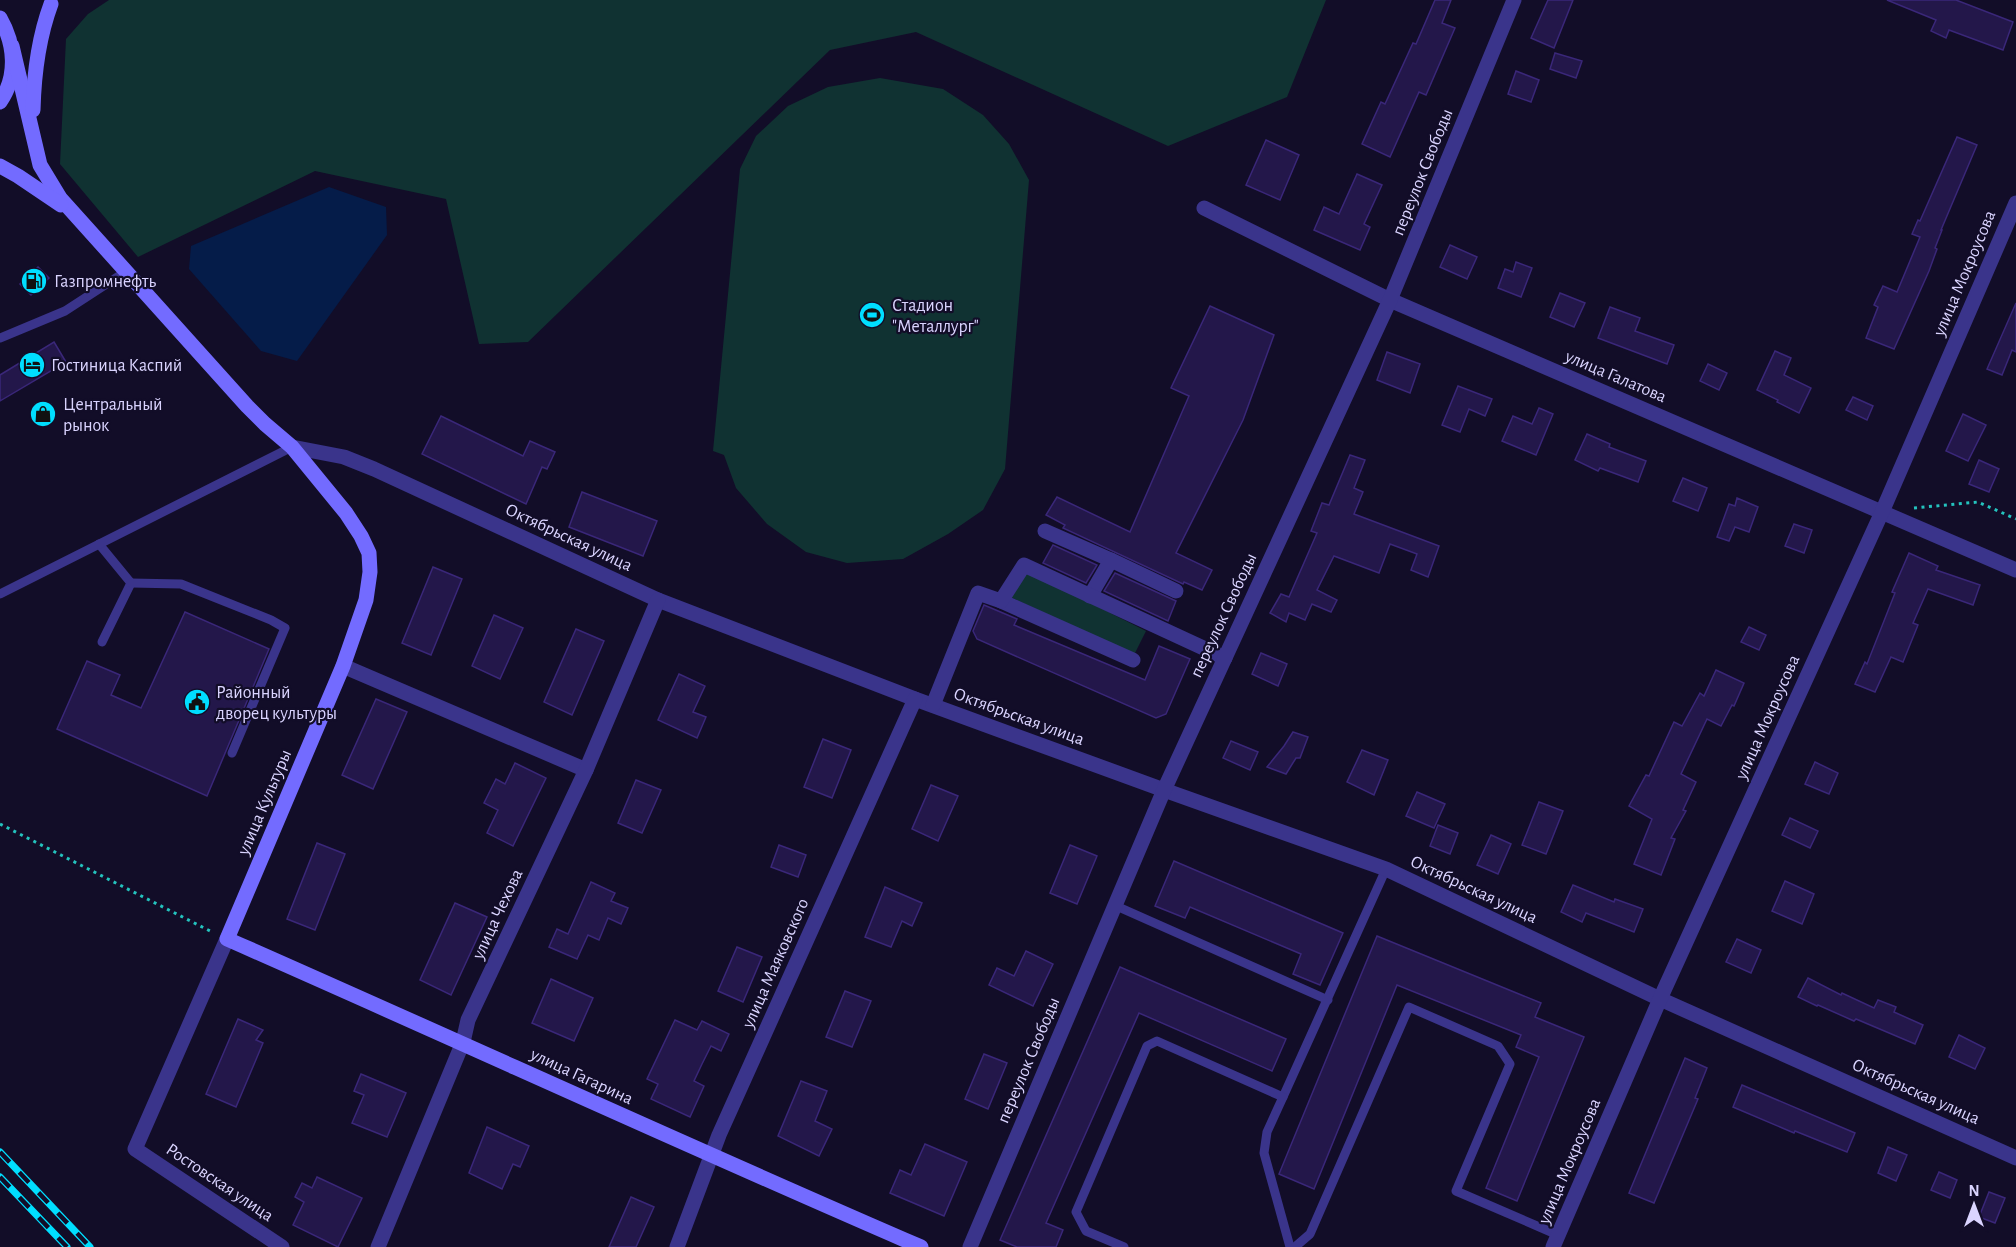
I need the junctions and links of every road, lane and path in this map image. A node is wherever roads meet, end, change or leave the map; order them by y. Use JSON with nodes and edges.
{"nodes":[{"id":1,"x":1514,"y":0,"type":"edge"},
{"id":2,"x":52,"y":2,"type":"edge"},
{"id":3,"x":0,"y":18,"type":"edge"},
{"id":4,"x":12,"y":46,"type":"junction"},
{"id":5,"x":17,"y":67,"type":"junction"},
{"id":6,"x":9,"y":85,"type":"junction"},
{"id":7,"x":0,"y":102,"type":"edge"},
{"id":8,"x":33,"y":137,"type":"junction"},
{"id":9,"x":0,"y":166,"type":"edge"},
{"id":10,"x":2016,"y":202,"type":"edge"},
{"id":11,"x":1204,"y":208,"type":"dead end"},
{"id":12,"x":77,"y":218,"type":"junction"},
{"id":13,"x":125,"y":272,"type":"junction"},
{"id":14,"x":1390,"y":300,"type":"junction"},
{"id":15,"x":0,"y":338,"type":"edge"},
{"id":16,"x":292,"y":447,"type":"junction"},
{"id":17,"x":1882,"y":512,"type":"junction"},
{"id":18,"x":2016,"y":519,"type":"edge"},
{"id":19,"x":1045,"y":531,"type":"dead end"},
{"id":20,"x":99,"y":544,"type":"junction"},
{"id":21,"x":1111,"y":560,"type":"junction"},
{"id":22,"x":2016,"y":570,"type":"edge"},
{"id":23,"x":131,"y":583,"type":"junction"},
{"id":24,"x":1176,"y":591,"type":"dead end"},
{"id":25,"x":0,"y":594,"type":"edge"},
{"id":26,"x":1090,"y":596,"type":"junction"},
{"id":27,"x":658,"y":600,"type":"junction"},
{"id":28,"x":1001,"y":601,"type":"junction"},
{"id":29,"x":102,"y":642,"type":"dead end"},
{"id":30,"x":1225,"y":658,"type":"junction"},
{"id":31,"x":1133,"y":660,"type":"dead end"},
{"id":32,"x":344,"y":666,"type":"junction"},
{"id":33,"x":915,"y":699,"type":"junction"},
{"id":34,"x":933,"y":705,"type":"junction"},
{"id":35,"x":232,"y":753,"type":"dead end"},
{"id":36,"x":586,"y":770,"type":"junction"},
{"id":37,"x":1164,"y":790,"type":"junction"},
{"id":38,"x":0,"y":824,"type":"edge"},
{"id":39,"x":1386,"y":869,"type":"junction"},
{"id":40,"x":1114,"y":905,"type":"junction"},
{"id":41,"x":227,"y":939,"type":"junction"},
{"id":42,"x":1660,"y":999,"type":"junction"},
{"id":43,"x":1328,"y":1000,"type":"junction"},
{"id":44,"x":463,"y":1042,"type":"junction"},
{"id":45,"x":1283,"y":1097,"type":"junction"},
{"id":46,"x":135,"y":1149,"type":"joint"},
{"id":47,"x":712,"y":1157,"type":"junction"},
{"id":48,"x":2016,"y":1158,"type":"edge"},
{"id":49,"x":1556,"y":1241,"type":"edge"},
{"id":50,"x":282,"y":1247,"type":"edge"},
{"id":51,"x":378,"y":1247,"type":"edge"},
{"id":52,"x":677,"y":1247,"type":"edge"},
{"id":53,"x":921,"y":1247,"type":"edge"},
{"id":54,"x":970,"y":1247,"type":"edge"},
{"id":55,"x":1124,"y":1247,"type":"edge"},
{"id":56,"x":1290,"y":1247,"type":"edge"},
{"id":57,"x":1295,"y":1247,"type":"edge"}],
"edges":[{"from":1,"to":14,"type":"street","name":"переулок Свободы"},
{"from":2,"to":5,"type":"main road"},
{"from":2,"to":8,"type":"main road"},
{"from":3,"to":4,"type":"main road"},
{"from":4,"to":5,"type":"main road"},
{"from":4,"to":6,"type":"main road"},
{"from":5,"to":6,"type":"main road"},
{"from":5,"to":8,"type":"main road"},
{"from":6,"to":7,"type":"main road"},
{"from":8,"to":12,"type":"main road"},
{"from":9,"to":12,"type":"main road"},
{"from":10,"to":17,"type":"street","name":"улица Мокроусова"},
{"from":11,"to":14,"type":"street","name":"улица Галатова"},
{"from":12,"to":13,"type":"main road","name":"Октябрьская улица"},
{"from":13,"to":15,"type":"lane"},
{"from":13,"to":16,"type":"main road","name":"Октябрьская улица"},
{"from":14,"to":17,"type":"street","name":"улица Галатова"},
{"from":14,"to":30,"type":"street","name":"переулок Свободы"},
{"from":16,"to":20,"type":"lane"},
{"from":16,"to":27,"type":"street","name":"Октябрьская улица"},
{"from":16,"to":32,"type":"main road","name":"улица Культуры"},
{"from":17,"to":18,"type":"path"},
{"from":17,"to":22,"type":"street","name":"улица Галатова"},
{"from":17,"to":42,"type":"street","name":"улица Мокроусова"},
{"from":19,"to":21,"type":"street"},
{"from":20,"to":23,"type":"lane"},
{"from":20,"to":25,"type":"lane"},
{"from":21,"to":24,"type":"street"},
{"from":21,"to":26,"type":"street"},
{"from":23,"to":29,"type":"lane"},
{"from":23,"to":35,"type":"lane"},
{"from":26,"to":28,"type":"street"},
{"from":26,"to":30,"type":"street"},
{"from":27,"to":33,"type":"street","name":"Октябрьская улица"},
{"from":27,"to":36,"type":"street","name":"улица Чехова"},
{"from":28,"to":31,"type":"street"},
{"from":28,"to":34,"type":"street"},
{"from":30,"to":37,"type":"street","name":"переулок Свободы"},
{"from":32,"to":36,"type":"street"},
{"from":32,"to":41,"type":"main road","name":"улица Культуры"},
{"from":33,"to":34,"type":"street","name":"Октябрьская улица"},
{"from":33,"to":47,"type":"street","name":"улица Маяковского"},
{"from":34,"to":37,"type":"street","name":"Октябрьская улица"},
{"from":36,"to":44,"type":"street","name":"улица Чехова"},
{"from":37,"to":39,"type":"street","name":"Октябрьская улица"},
{"from":37,"to":40,"type":"street","name":"переулок Свободы"},
{"from":38,"to":41,"type":"path"},
{"from":39,"to":42,"type":"street","name":"Октябрьская улица"},
{"from":39,"to":43,"type":"lane"},
{"from":40,"to":43,"type":"lane"},
{"from":40,"to":54,"type":"street","name":"переулок Свободы"},
{"from":41,"to":44,"type":"main road","name":"улица Гагарина"},
{"from":41,"to":46,"type":"street","name":"улица Культуры"},
{"from":42,"to":48,"type":"street","name":"Октябрьская улица"},
{"from":42,"to":49,"type":"street","name":"улица Мокроусова"},
{"from":43,"to":45,"type":"lane"},
{"from":44,"to":47,"type":"main road","name":"улица Гагарина"},
{"from":44,"to":51,"type":"street","name":"улица Чехова"},
{"from":45,"to":55,"type":"lane"},
{"from":45,"to":56,"type":"lane"},
{"from":46,"to":50,"type":"street","name":"Ростовская улица"},
{"from":47,"to":52,"type":"street","name":"улица Маяковского"},
{"from":47,"to":53,"type":"main road","name":"улица Гагарина"},
{"from":49,"to":57,"type":"lane"}]}
